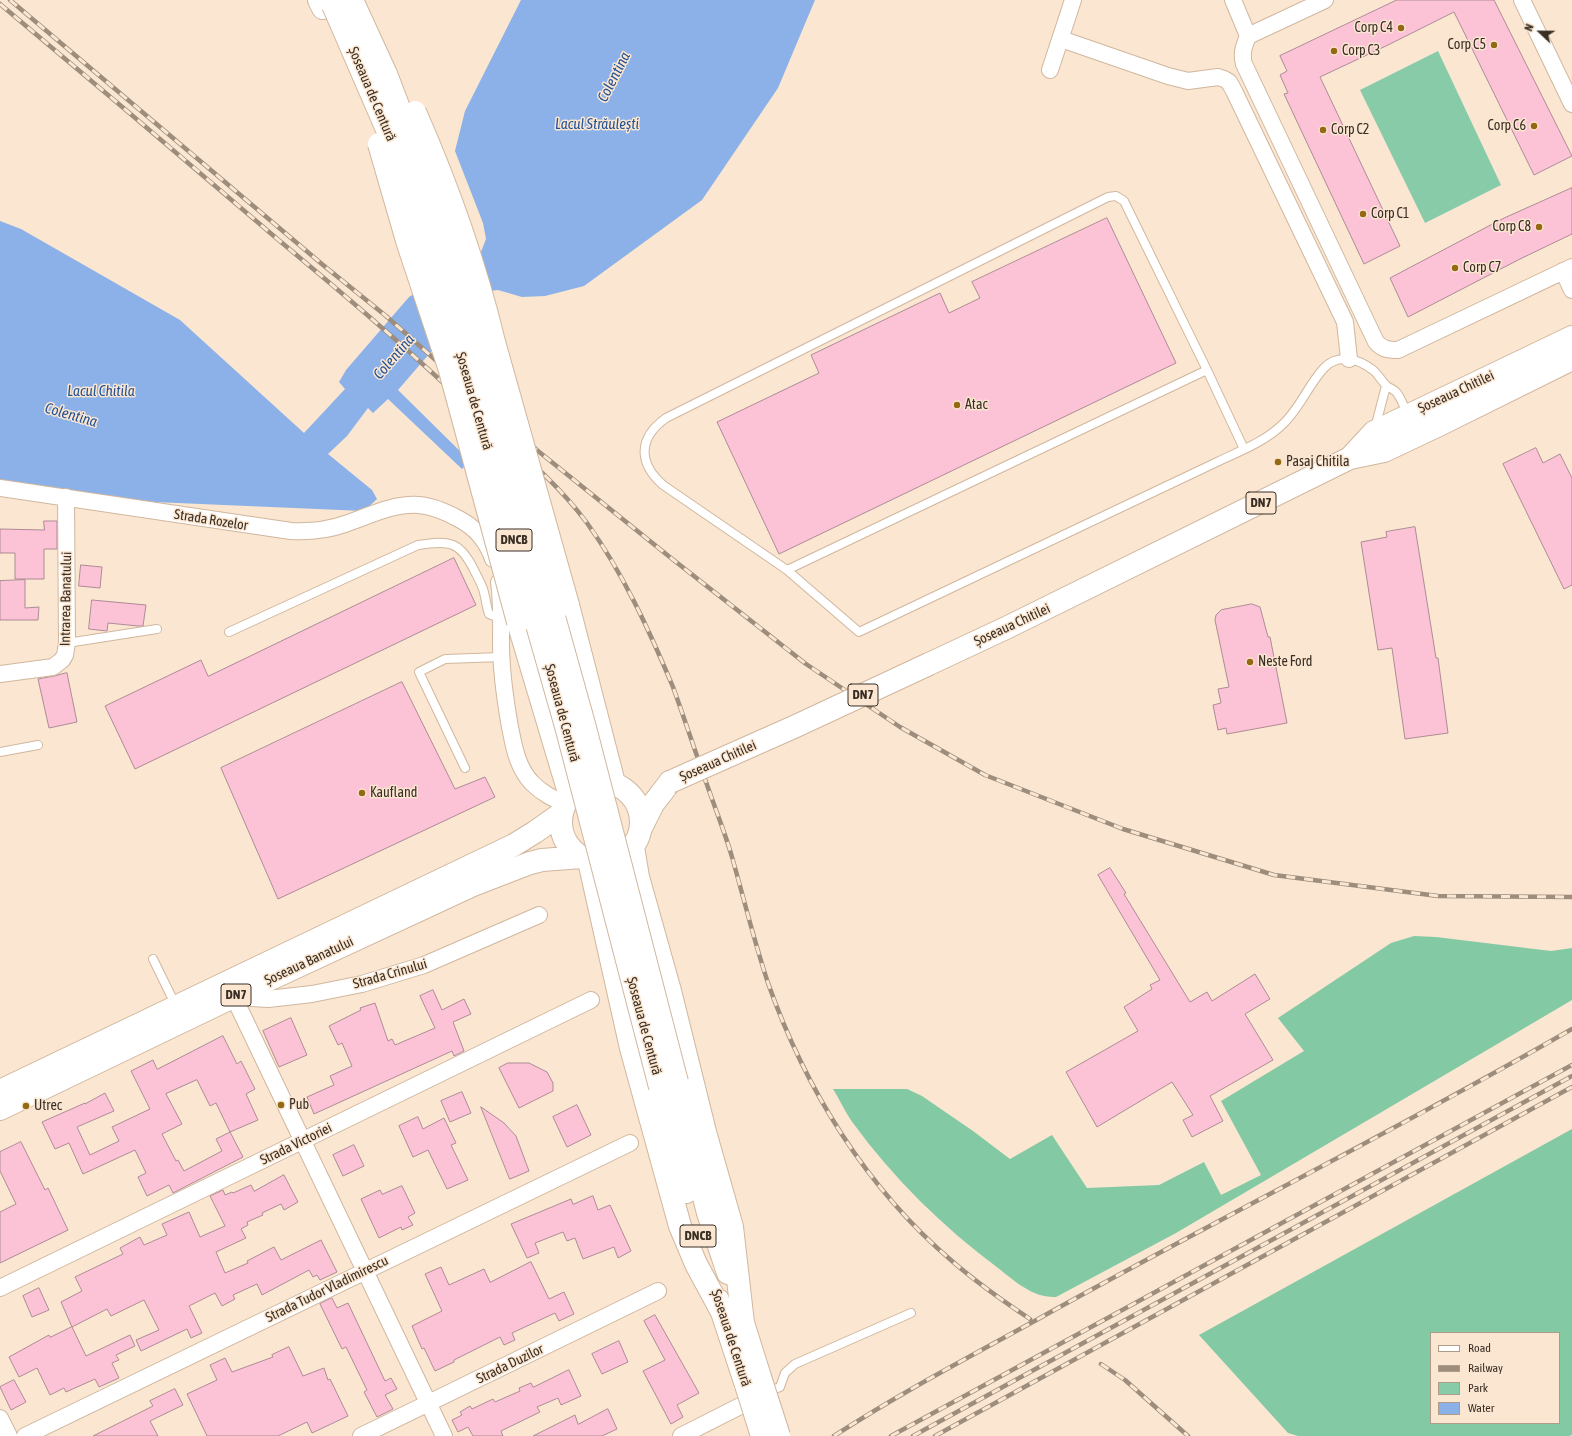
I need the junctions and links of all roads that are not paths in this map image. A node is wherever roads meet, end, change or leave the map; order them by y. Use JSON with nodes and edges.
{"nodes":[{"id":1,"x":364,"y":0,"type":"edge"},
{"id":2,"x":1073,"y":0,"type":"edge"},
{"id":3,"x":1233,"y":0,"type":"edge"},
{"id":4,"x":1325,"y":0,"type":"edge"},
{"id":5,"x":1522,"y":0,"type":"edge"},
{"id":6,"x":331,"y":3,"type":"edge"},
{"id":7,"x":1248,"y":36,"type":"junction"},
{"id":8,"x":1061,"y":39,"type":"junction"},
{"id":9,"x":1050,"y":70,"type":"dead end"},
{"id":10,"x":1572,"y":104,"type":"edge"},
{"id":11,"x":1567,"y":269,"type":"edge"},
{"id":12,"x":1572,"y":290,"type":"edge"},
{"id":13,"x":1572,"y":337,"type":"edge"},
{"id":14,"x":1349,"y":359,"type":"junction"},
{"id":15,"x":1572,"y":359,"type":"edge"},
{"id":16,"x":1207,"y":370,"type":"junction"},
{"id":17,"x":1386,"y":386,"type":"junction"},
{"id":18,"x":1408,"y":415,"type":"junction"},
{"id":19,"x":1374,"y":432,"type":"junction"},
{"id":20,"x":1418,"y":435,"type":"junction"},
{"id":21,"x":1244,"y":449,"type":"junction"},
{"id":22,"x":1350,"y":458,"type":"junction"},
{"id":23,"x":0,"y":488,"type":"edge"},
{"id":24,"x":66,"y":497,"type":"junction"},
{"id":25,"x":787,"y":570,"type":"junction"},
{"id":26,"x":510,"y":620,"type":"junction"},
{"id":27,"x":157,"y":629,"type":"dead end"},
{"id":28,"x":229,"y":632,"type":"dead end"},
{"id":29,"x":67,"y":643,"type":"junction"},
{"id":30,"x":502,"y":657,"type":"junction"},
{"id":31,"x":0,"y":674,"type":"edge"},
{"id":32,"x":38,"y":745,"type":"dead end"},
{"id":33,"x":0,"y":752,"type":"edge"},
{"id":34,"x":465,"y":768,"type":"dead end"},
{"id":35,"x":670,"y":782,"type":"junction"},
{"id":36,"x":619,"y":786,"type":"junction"},
{"id":37,"x":565,"y":804,"type":"junction"},
{"id":38,"x":642,"y":826,"type":"junction"},
{"id":39,"x":633,"y":847,"type":"junction"},
{"id":40,"x":585,"y":859,"type":"junction"},
{"id":41,"x":539,"y":915,"type":"dead end"},
{"id":42,"x":153,"y":959,"type":"dead end"},
{"id":43,"x":230,"y":989,"type":"junction"},
{"id":44,"x":591,"y":1000,"type":"dead end"},
{"id":45,"x":176,"y":1006,"type":"junction"},
{"id":46,"x":668,"y":1084,"type":"junction"},
{"id":47,"x":0,"y":1091,"type":"edge"},
{"id":48,"x":0,"y":1109,"type":"edge"},
{"id":49,"x":302,"y":1141,"type":"junction"},
{"id":50,"x":630,"y":1143,"type":"dead end"},
{"id":51,"x":366,"y":1270,"type":"junction"},
{"id":52,"x":0,"y":1288,"type":"edge"},
{"id":53,"x":658,"y":1291,"type":"dead end"},
{"id":54,"x":912,"y":1313,"type":"dead end"},
{"id":55,"x":723,"y":1314,"type":"junction"},
{"id":56,"x":743,"y":1323,"type":"junction"},
{"id":57,"x":759,"y":1383,"type":"junction"},
{"id":58,"x":430,"y":1403,"type":"junction"},
{"id":59,"x":0,"y":1418,"type":"edge"},
{"id":60,"x":9,"y":1436,"type":"edge"},
{"id":61,"x":25,"y":1436,"type":"edge"},
{"id":62,"x":361,"y":1436,"type":"edge"},
{"id":63,"x":444,"y":1436,"type":"edge"},
{"id":64,"x":681,"y":1436,"type":"edge"},
{"id":65,"x":762,"y":1436,"type":"edge"},
{"id":66,"x":779,"y":1436,"type":"edge"}],
"edges":[{"from":1,"to":36,"type":"main road","bridge":true},
{"from":2,"to":8,"type":"street"},
{"from":3,"to":7,"type":"street"},
{"from":4,"to":7,"type":"street"},
{"from":5,"to":10,"type":"street"},
{"from":6,"to":26,"type":"main road","bridge":true},
{"from":6,"to":46,"type":"main road","name":"Șoseaua de Centură","number":"DNCB","bridge":true},
{"from":7,"to":11,"type":"street"},
{"from":8,"to":9,"type":"street"},
{"from":8,"to":14,"type":"street"},
{"from":11,"to":12,"type":"street"},
{"from":13,"to":18,"type":"main road","name":"Șoseaua Chitilei","number":"DN7"},
{"from":14,"to":17,"type":"lane"},
{"from":14,"to":21,"type":"lane"},
{"from":15,"to":20,"type":"main road","name":"Șoseaua Chitilei","number":"DN7"},
{"from":16,"to":21,"type":"lane"},
{"from":16,"to":25,"type":"lane"},
{"from":16,"to":25,"type":"lane"},
{"from":17,"to":18,"type":"lane"},
{"from":17,"to":19,"type":"lane"},
{"from":18,"to":19,"type":"main road","name":"Șoseaua Chitilei","number":"DN7"},
{"from":18,"to":20,"type":"main road"},
{"from":19,"to":22,"type":"main road","name":"Șoseaua Chitilei","number":"DN7"},
{"from":20,"to":22,"type":"main road","name":"Șoseaua Chitilei","number":"DN7"},
{"from":21,"to":25,"type":"lane"},
{"from":22,"to":35,"type":"main road","name":"Șoseaua Chitilei","number":"DN7","bridge":true},
{"from":23,"to":24,"type":"street","name":"Strada Rozelor"},
{"from":24,"to":26,"type":"street","name":"Strada Rozelor"},
{"from":24,"to":29,"type":"street","name":"Intrarea Banatului"},
{"from":26,"to":28,"type":"lane"},
{"from":26,"to":30,"type":"street"},
{"from":26,"to":37,"type":"main road"},
{"from":27,"to":29,"type":"lane"},
{"from":29,"to":31,"type":"street","name":"Intrarea Banatului"},
{"from":30,"to":34,"type":"lane"},
{"from":30,"to":37,"type":"street"},
{"from":32,"to":33,"type":"lane"},
{"from":35,"to":36,"type":"main road","name":"Șoseaua Chitilei","number":"DN7"},
{"from":35,"to":38,"type":"main road","name":"Șoseaua Chitilei","number":"DN7"},
{"from":36,"to":37,"type":"main road","number":"DN7"},
{"from":36,"to":38,"type":"main road"},
{"from":37,"to":40,"type":"main road"},
{"from":37,"to":43,"type":"main road","name":"Șoseaua Banatului","number":"DN7"},
{"from":38,"to":39,"type":"main road","number":"DN7"},
{"from":39,"to":40,"type":"main road","number":"DN7"},
{"from":39,"to":56,"type":"main road"},
{"from":40,"to":43,"type":"main road","name":"Șoseaua Banatului","number":"DN7"},
{"from":40,"to":55,"type":"main road"},
{"from":41,"to":43,"type":"street","name":"Strada Crinului"},
{"from":42,"to":45,"type":"lane"},
{"from":43,"to":45,"type":"main road","name":"Șoseaua Banatului","number":"DN7"},
{"from":43,"to":48,"type":"main road","name":"Șoseaua Banatului","number":"DN7"},
{"from":43,"to":49,"type":"street"},
{"from":44,"to":49,"type":"street","name":"Strada Victoriei"},
{"from":45,"to":47,"type":"main road","name":"Șoseaua Banatului","number":"DN7"},
{"from":46,"to":55,"type":"main road","name":"Șoseaua de Centură","number":"DNCB"},
{"from":46,"to":56,"type":"main road","name":"Șoseaua de Centură","number":"DNCB"},
{"from":49,"to":51,"type":"street"},
{"from":49,"to":52,"type":"street","name":"Strada Victoriei"},
{"from":50,"to":51,"type":"street","name":"Strada Tudor Vladimirescu"},
{"from":51,"to":58,"type":"street"},
{"from":51,"to":61,"type":"street","name":"Strada Tudor Vladimirescu"},
{"from":53,"to":58,"type":"street","name":"Strada Duzilor"},
{"from":54,"to":57,"type":"lane"},
{"from":55,"to":57,"type":"main road","name":"Șoseaua de Centură","number":"DNCB"},
{"from":56,"to":57,"type":"main road","name":"Șoseaua de Centură","number":"DNCB"},
{"from":57,"to":64,"type":"street"},
{"from":57,"to":65,"type":"main road","name":"Șoseaua de Centură","number":"DNCB","bridge":true},
{"from":57,"to":66,"type":"main road","name":"Șoseaua de Centură","number":"DNCB","bridge":true},
{"from":58,"to":62,"type":"street","name":"Strada Duzilor"},
{"from":58,"to":63,"type":"street"},
{"from":59,"to":60,"type":"street"}]}
